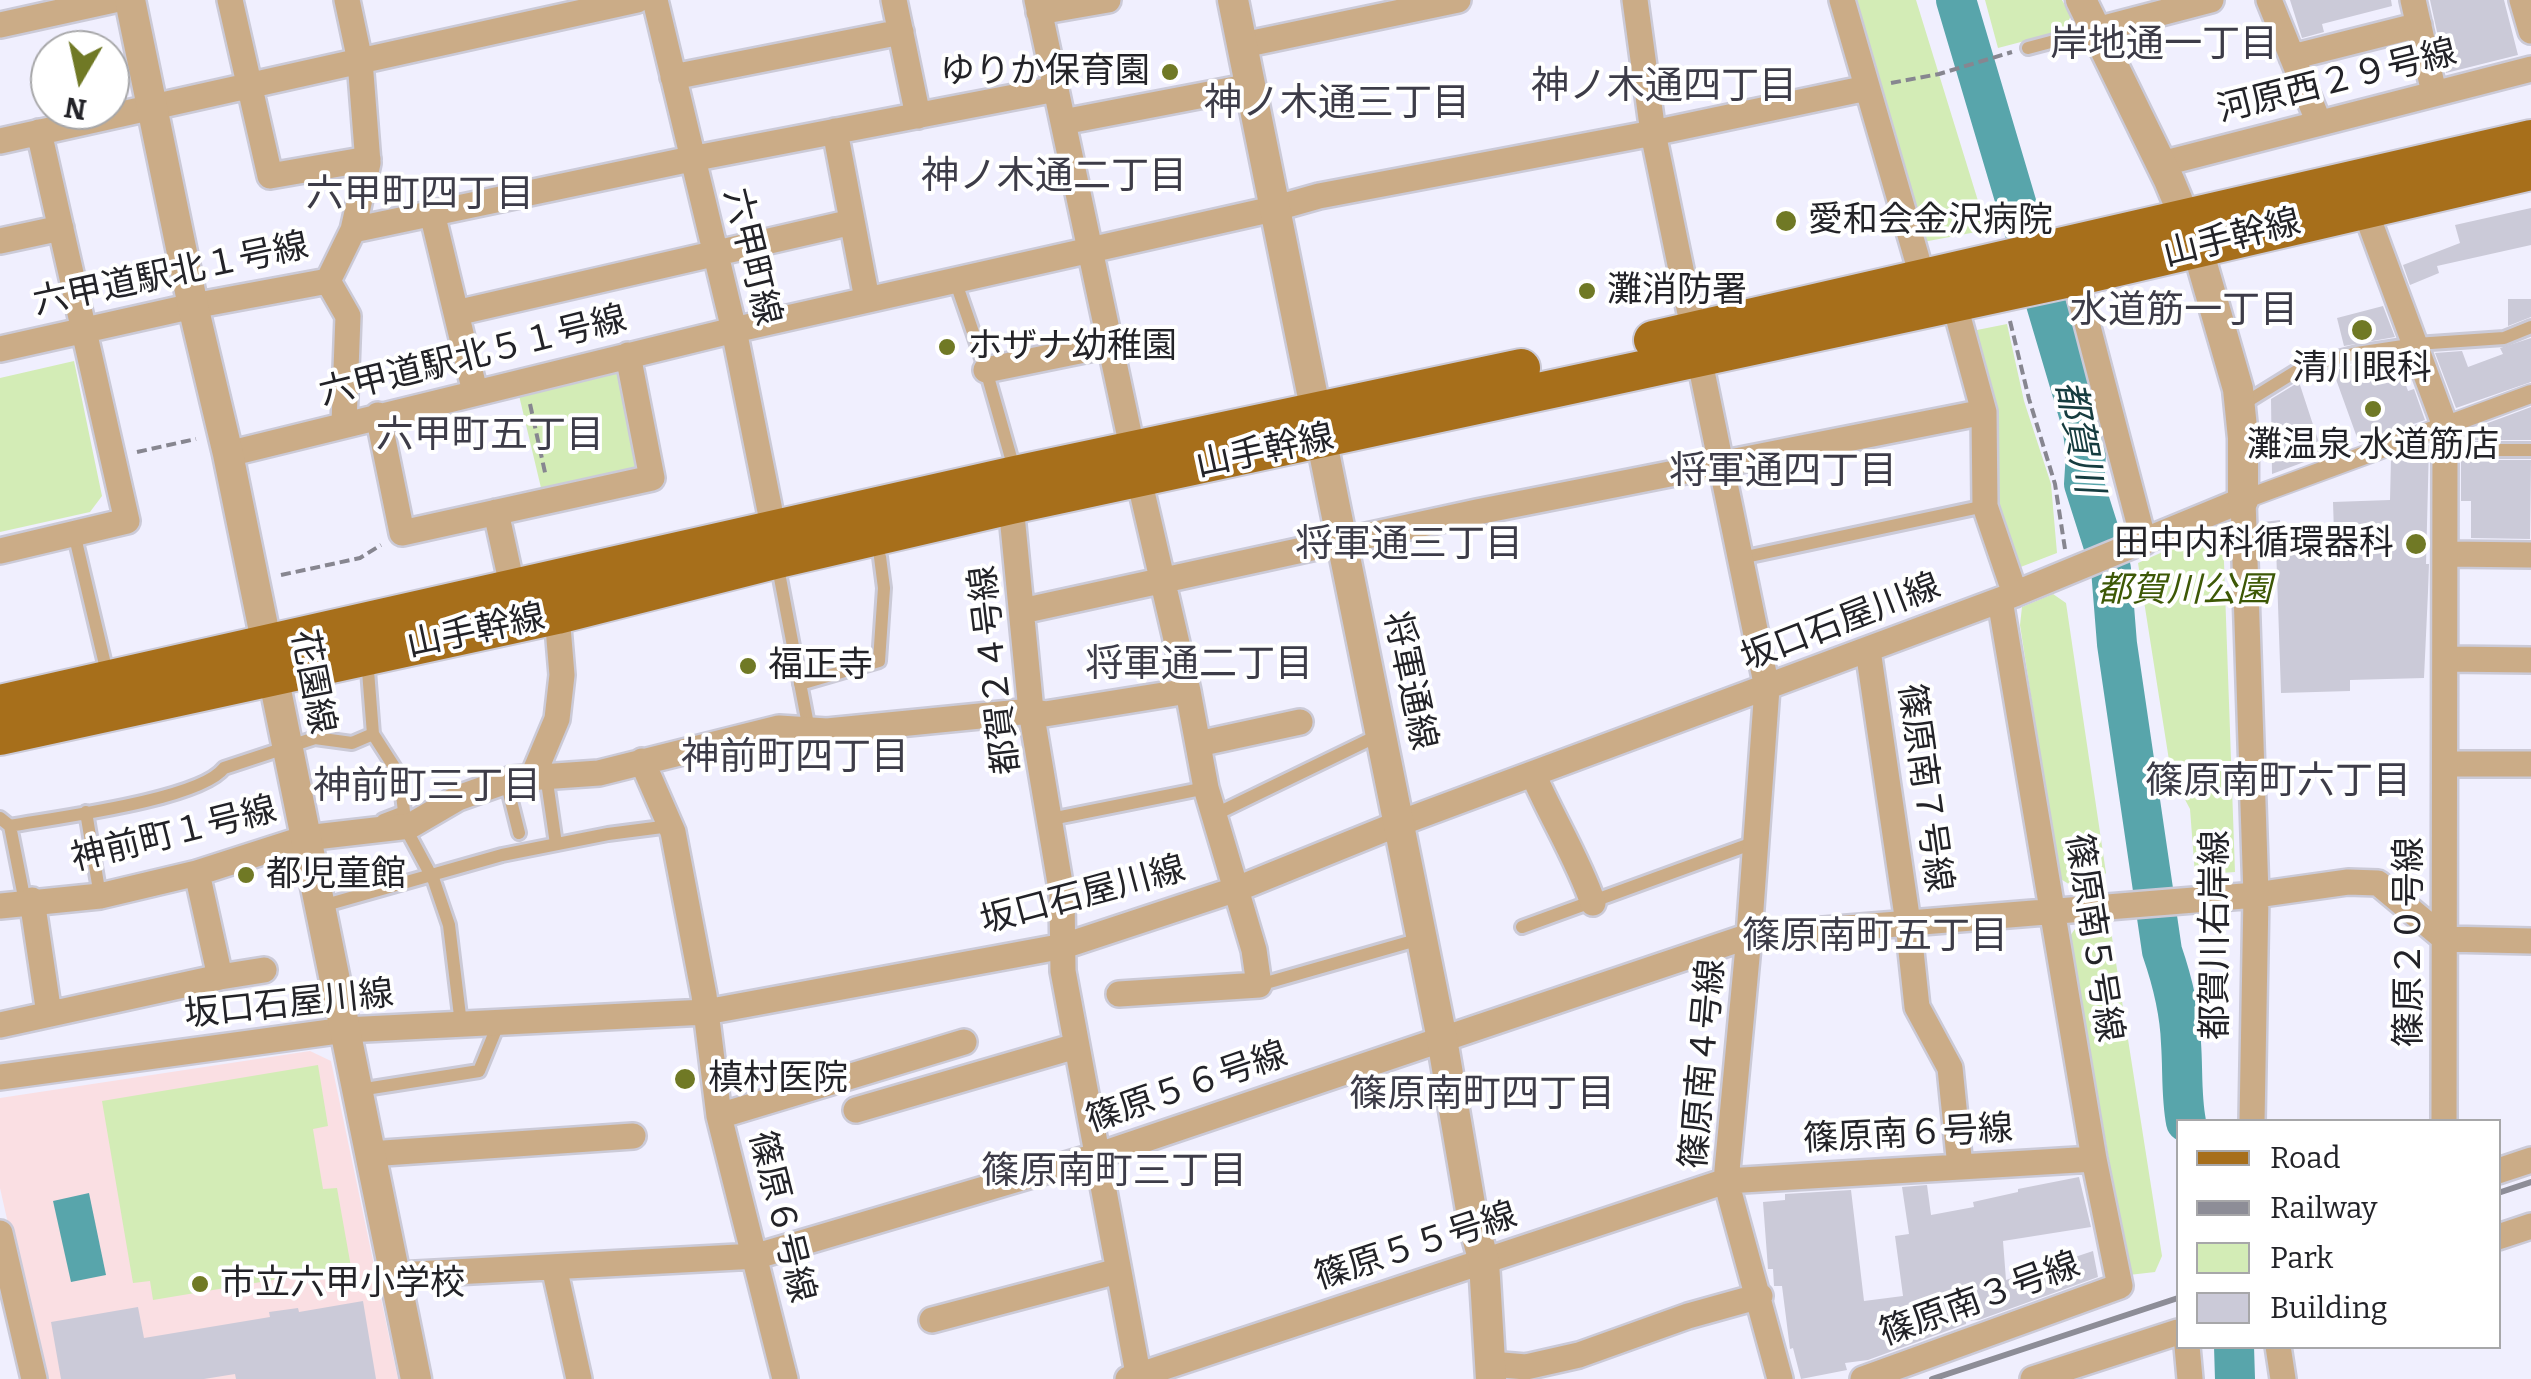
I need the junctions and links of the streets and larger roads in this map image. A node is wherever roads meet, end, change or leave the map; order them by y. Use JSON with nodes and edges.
{"nodes":[{"id":1,"x":114,"y":0,"type":"edge"},
{"id":2,"x":130,"y":0,"type":"edge"},
{"id":3,"x":230,"y":0,"type":"edge"},
{"id":4,"x":347,"y":0,"type":"edge"},
{"id":5,"x":638,"y":0,"type":"edge"},
{"id":6,"x":654,"y":0,"type":"edge"},
{"id":7,"x":894,"y":0,"type":"edge"},
{"id":8,"x":1108,"y":0,"type":"edge"},
{"id":9,"x":1233,"y":0,"type":"edge"},
{"id":10,"x":1458,"y":0,"type":"edge"},
{"id":11,"x":1634,"y":0,"type":"edge"},
{"id":12,"x":1842,"y":0,"type":"edge"},
{"id":13,"x":2081,"y":0,"type":"edge"},
{"id":14,"x":2269,"y":0,"type":"edge"},
{"id":15,"x":2522,"y":0,"type":"edge"},
{"id":16,"x":2195,"y":2,"type":"edge"},
{"id":17,"x":1038,"y":6,"type":"edge"},
{"id":18,"x":543,"y":10,"type":"edge"},
{"id":19,"x":2416,"y":13,"type":"edge"},
{"id":20,"x":0,"y":25,"type":"edge"},
{"id":21,"x":2096,"y":30,"type":"junction"},
{"id":22,"x":2531,"y":30,"type":"edge"},
{"id":23,"x":900,"y":32,"type":"junction"},
{"id":24,"x":1243,"y":45,"type":"junction"},
{"id":25,"x":2292,"y":57,"type":"junction"},
{"id":26,"x":360,"y":62,"type":"junction"},
{"id":27,"x":2531,"y":68,"type":"edge"},
{"id":28,"x":672,"y":78,"type":"junction"},
{"id":29,"x":249,"y":85,"type":"junction"},
{"id":30,"x":1251,"y":86,"type":"junction"},
{"id":31,"x":1867,"y":88,"type":"junction"},
{"id":32,"x":1056,"y":89,"type":"junction"},
{"id":33,"x":2434,"y":93,"type":"junction"},
{"id":34,"x":154,"y":106,"type":"junction"},
{"id":35,"x":918,"y":116,"type":"junction"},
{"id":36,"x":1062,"y":122,"type":"junction"},
{"id":37,"x":2320,"y":122,"type":"junction"},
{"id":38,"x":835,"y":131,"type":"junction"},
{"id":39,"x":40,"y":132,"type":"junction"},
{"id":40,"x":1652,"y":132,"type":"junction"},
{"id":41,"x":2531,"y":139,"type":"edge"},
{"id":42,"x":0,"y":140,"type":"edge"},
{"id":43,"x":691,"y":158,"type":"junction"},
{"id":44,"x":368,"y":159,"type":"junction"},
{"id":45,"x":2161,"y":164,"type":"junction"},
{"id":46,"x":2531,"y":170,"type":"edge"},
{"id":47,"x":2364,"y":207,"type":"junction"},
{"id":48,"x":1273,"y":210,"type":"junction"},
{"id":49,"x":432,"y":214,"type":"junction"},
{"id":50,"x":852,"y":222,"type":"junction"},
{"id":51,"x":62,"y":228,"type":"junction"},
{"id":52,"x":353,"y":230,"type":"junction"},
{"id":53,"x":2190,"y":232,"type":"junction"},
{"id":54,"x":0,"y":241,"type":"edge"},
{"id":55,"x":1088,"y":248,"type":"junction"},
{"id":56,"x":714,"y":252,"type":"junction"},
{"id":57,"x":2071,"y":261,"type":"junction"},
{"id":58,"x":1922,"y":276,"type":"junction"},
{"id":59,"x":328,"y":281,"type":"junction"},
{"id":60,"x":2002,"y":292,"type":"junction"},
{"id":61,"x":867,"y":300,"type":"junction"},
{"id":62,"x":1954,"y":302,"type":"junction"},
{"id":63,"x":193,"y":306,"type":"junction"},
{"id":64,"x":456,"y":313,"type":"junction"},
{"id":65,"x":85,"y":330,"type":"junction"},
{"id":66,"x":734,"y":330,"type":"junction"},
{"id":67,"x":1109,"y":344,"type":"junction"},
{"id":68,"x":1697,"y":344,"type":"junction"},
{"id":69,"x":0,"y":348,"type":"edge"},
{"id":70,"x":628,"y":355,"type":"junction"},
{"id":71,"x":986,"y":370,"type":"road end"},
{"id":72,"x":475,"y":392,"type":"junction"},
{"id":73,"x":2531,"y":394,"type":"edge"},
{"id":74,"x":1984,"y":412,"type":"junction"},
{"id":75,"x":378,"y":415,"type":"junction"},
{"id":76,"x":344,"y":423,"type":"junction"},
{"id":77,"x":1320,"y":426,"type":"junction"},
{"id":78,"x":2446,"y":438,"type":"junction"},
{"id":79,"x":226,"y":444,"type":"junction"},
{"id":80,"x":1720,"y":464,"type":"junction"},
{"id":81,"x":1136,"y":466,"type":"junction"},
{"id":82,"x":1014,"y":490,"type":"junction"},
{"id":83,"x":2243,"y":500,"type":"junction"},
{"id":84,"x":496,"y":512,"type":"junction"},
{"id":85,"x":774,"y":531,"type":"junction"},
{"id":86,"x":1342,"y":542,"type":"junction"},
{"id":87,"x":2140,"y":544,"type":"junction"},
{"id":88,"x":0,"y":551,"type":"edge"},
{"id":89,"x":2448,"y":554,"type":"junction"},
{"id":90,"x":2531,"y":555,"type":"edge"},
{"id":91,"x":1163,"y":582,"type":"junction"},
{"id":92,"x":513,"y":590,"type":"junction"},
{"id":93,"x":2008,"y":597,"type":"junction"},
{"id":94,"x":1022,"y":611,"type":"junction"},
{"id":95,"x":557,"y":615,"type":"junction"},
{"id":96,"x":1868,"y":650,"type":"junction"},
{"id":97,"x":270,"y":660,"type":"junction"},
{"id":98,"x":2447,"y":660,"type":"junction"},
{"id":99,"x":2531,"y":660,"type":"edge"},
{"id":100,"x":1767,"y":688,"type":"junction"},
{"id":101,"x":1188,"y":692,"type":"junction"},
{"id":102,"x":0,"y":704,"type":"edge"},
{"id":103,"x":1032,"y":711,"type":"junction"},
{"id":104,"x":1300,"y":722,"type":"dead end"},
{"id":105,"x":0,"y":736,"type":"edge"},
{"id":106,"x":1198,"y":744,"type":"junction"},
{"id":107,"x":642,"y":761,"type":"junction"},
{"id":108,"x":2446,"y":764,"type":"junction"},
{"id":109,"x":2531,"y":764,"type":"edge"},
{"id":110,"x":1533,"y":774,"type":"junction"},
{"id":111,"x":539,"y":775,"type":"junction"},
{"id":112,"x":1400,"y":823,"type":"junction"},
{"id":113,"x":306,"y":838,"type":"junction"},
{"id":114,"x":197,"y":873,"type":"junction"},
{"id":115,"x":1237,"y":889,"type":"junction"},
{"id":116,"x":2256,"y":895,"type":"junction"},
{"id":117,"x":19,"y":903,"type":"edge"},
{"id":118,"x":1593,"y":903,"type":"road end"},
{"id":119,"x":2053,"y":912,"type":"junction"},
{"id":120,"x":1908,"y":924,"type":"junction"},
{"id":121,"x":1749,"y":936,"type":"junction"},
{"id":122,"x":2446,"y":939,"type":"junction"},
{"id":123,"x":2531,"y":941,"type":"edge"},
{"id":124,"x":1064,"y":946,"type":"junction"},
{"id":125,"x":264,"y":970,"type":"dead end"},
{"id":126,"x":220,"y":977,"type":"junction"},
{"id":127,"x":1119,"y":994,"type":"dead end"},
{"id":128,"x":706,"y":1012,"type":"junction"},
{"id":129,"x":49,"y":1014,"type":"junction"},
{"id":130,"x":0,"y":1025,"type":"edge"},
{"id":131,"x":345,"y":1030,"type":"junction"},
{"id":132,"x":1442,"y":1039,"type":"junction"},
{"id":133,"x":964,"y":1042,"type":"dead end"},
{"id":134,"x":1076,"y":1046,"type":"junction"},
{"id":135,"x":0,"y":1076,"type":"edge"},
{"id":136,"x":856,"y":1110,"type":"dead end"},
{"id":137,"x":719,"y":1116,"type":"junction"},
{"id":138,"x":2252,"y":1119,"type":"edge"},
{"id":139,"x":2444,"y":1119,"type":"edge"},
{"id":140,"x":633,"y":1136,"type":"dead end"},
{"id":141,"x":369,"y":1154,"type":"junction"},
{"id":142,"x":1096,"y":1156,"type":"junction"},
{"id":143,"x":2094,"y":1159,"type":"junction"},
{"id":144,"x":2531,"y":1160,"type":"edge"},
{"id":145,"x":1960,"y":1167,"type":"junction"},
{"id":146,"x":2501,"y":1171,"type":"edge"},
{"id":147,"x":1726,"y":1181,"type":"junction"},
{"id":148,"x":2531,"y":1226,"type":"edge"},
{"id":149,"x":0,"y":1233,"type":"edge"},
{"id":150,"x":2501,"y":1236,"type":"edge"},
{"id":151,"x":756,"y":1256,"type":"junction"},
{"id":152,"x":1484,"y":1262,"type":"junction"},
{"id":153,"x":554,"y":1266,"type":"junction"},
{"id":154,"x":1118,"y":1271,"type":"junction"},
{"id":155,"x":397,"y":1275,"type":"junction"},
{"id":156,"x":2120,"y":1286,"type":"joint"},
{"id":157,"x":1760,"y":1296,"type":"junction"},
{"id":158,"x":8,"y":1310,"type":"edge"},
{"id":159,"x":932,"y":1320,"type":"dead end"},
{"id":160,"x":2176,"y":1333,"type":"edge"},
{"id":161,"x":2186,"y":1349,"type":"edge"},
{"id":162,"x":2279,"y":1349,"type":"edge"},
{"id":163,"x":1491,"y":1371,"type":"edge"},
{"id":164,"x":1135,"y":1378,"type":"edge"},
{"id":165,"x":34,"y":1379,"type":"edge"},
{"id":166,"x":416,"y":1379,"type":"edge"},
{"id":167,"x":578,"y":1379,"type":"edge"},
{"id":168,"x":786,"y":1379,"type":"edge"},
{"id":169,"x":1780,"y":1379,"type":"edge"},
{"id":170,"x":1864,"y":1379,"type":"edge"},
{"id":171,"x":2032,"y":1379,"type":"edge"},
{"id":172,"x":2190,"y":1379,"type":"edge"},
{"id":173,"x":2284,"y":1379,"type":"edge"}],
"edges":[{"from":1,"to":20,"type":"street"},
{"from":2,"to":34,"type":"street","name":"花園線"},
{"from":3,"to":29,"type":"street"},
{"from":4,"to":26,"type":"street","name":"六甲道駅北１号線"},
{"from":5,"to":18,"type":"street"},
{"from":6,"to":28,"type":"street","name":"六甲町線"},
{"from":7,"to":23,"type":"street"},
{"from":8,"to":17,"type":"street"},
{"from":9,"to":24,"type":"street","name":"将軍通線"},
{"from":10,"to":24,"type":"street"},
{"from":11,"to":40,"type":"street","name":"篠原南４号線"},
{"from":12,"to":31,"type":"street"},
{"from":13,"to":21,"type":"street","name":"都賀川右岸線"},
{"from":14,"to":25,"type":"street"},
{"from":15,"to":22,"type":"street"},
{"from":16,"to":21,"type":"street"},
{"from":17,"to":32,"type":"street"},
{"from":18,"to":26,"type":"street"},
{"from":19,"to":25,"type":"street"},
{"from":19,"to":33,"type":"street"},
{"from":21,"to":45,"type":"street","name":"都賀川右岸線"},
{"from":23,"to":28,"type":"street"},
{"from":23,"to":35,"type":"street"},
{"from":24,"to":30,"type":"street","name":"将軍通線"},
{"from":25,"to":37,"type":"street"},
{"from":26,"to":29,"type":"street"},
{"from":26,"to":44,"type":"street","name":"六甲道駅北１号線"},
{"from":27,"to":33,"type":"street","name":"河原西２９号線"},
{"from":28,"to":43,"type":"street","name":"六甲町線"},
{"from":29,"to":34,"type":"street"},
{"from":29,"to":44,"type":"street"},
{"from":30,"to":36,"type":"street"},
{"from":30,"to":48,"type":"street","name":"将軍通線"},
{"from":31,"to":40,"type":"street","name":"六甲道駅北５１号線"},
{"from":31,"to":58,"type":"street"},
{"from":32,"to":35,"type":"street"},
{"from":32,"to":36,"type":"street"},
{"from":33,"to":37,"type":"street","name":"河原西２９号線"},
{"from":34,"to":39,"type":"street"},
{"from":34,"to":63,"type":"street","name":"花園線"},
{"from":35,"to":38,"type":"street"},
{"from":36,"to":55,"type":"street"},
{"from":37,"to":45,"type":"street","name":"河原西２９号線"},
{"from":38,"to":43,"type":"street"},
{"from":38,"to":50,"type":"street"},
{"from":39,"to":42,"type":"street"},
{"from":39,"to":51,"type":"street"},
{"from":40,"to":48,"type":"street","name":"六甲道駅北５１号線"},
{"from":40,"to":68,"type":"street","name":"篠原南４号線"},
{"from":41,"to":53,"type":"main road","name":"山手幹線"},
{"from":43,"to":49,"type":"street"},
{"from":43,"to":56,"type":"street","name":"六甲町線"},
{"from":44,"to":52,"type":"street","name":"六甲道駅北１号線"},
{"from":45,"to":53,"type":"street","name":"都賀川右岸線"},
{"from":46,"to":47,"type":"main road","name":"山手幹線"},
{"from":47,"to":53,"type":"main road","name":"山手幹線"},
{"from":47,"to":78,"type":"street","name":"篠原２０号線"},
{"from":48,"to":55,"type":"street","name":"六甲道駅北５１号線"},
{"from":48,"to":77,"type":"street","name":"将軍通線"},
{"from":49,"to":52,"type":"street"},
{"from":49,"to":64,"type":"street"},
{"from":50,"to":56,"type":"street"},
{"from":50,"to":61,"type":"street"},
{"from":51,"to":54,"type":"street"},
{"from":51,"to":65,"type":"street"},
{"from":52,"to":59,"type":"street","name":"六甲道駅北１号線"},
{"from":53,"to":57,"type":"main road","name":"山手幹線"},
{"from":53,"to":83,"type":"street","name":"都賀川右岸線"},
{"from":55,"to":61,"type":"street","name":"六甲道駅北５１号線"},
{"from":55,"to":67,"type":"street"},
{"from":56,"to":64,"type":"street"},
{"from":56,"to":66,"type":"street","name":"六甲町線"},
{"from":57,"to":60,"type":"main road","name":"山手幹線"},
{"from":57,"to":87,"type":"street"},
{"from":58,"to":60,"type":"main road","name":"山手幹線"},
{"from":58,"to":68,"type":"main road","name":"山手幹線"},
{"from":59,"to":63,"type":"street","name":"六甲道駅北１号線"},
{"from":59,"to":76,"type":"street"},
{"from":60,"to":62,"type":"main road","name":"山手幹線"},
{"from":61,"to":66,"type":"street","name":"六甲道駅北５１号線"},
{"from":62,"to":68,"type":"main road","name":"山手幹線"},
{"from":62,"to":74,"type":"street","name":"篠原南５号線"},
{"from":63,"to":65,"type":"street","name":"六甲道駅北１号線"},
{"from":63,"to":79,"type":"street","name":"花園線"},
{"from":64,"to":72,"type":"street"},
{"from":65,"to":69,"type":"street","name":"六甲道駅北１号線"},
{"from":65,"to":88,"type":"street"},
{"from":66,"to":70,"type":"street","name":"六甲道駅北５１号線"},
{"from":66,"to":85,"type":"street","name":"六甲町線"},
{"from":67,"to":71,"type":"street"},
{"from":67,"to":81,"type":"street"},
{"from":68,"to":77,"type":"main road","name":"山手幹線"},
{"from":68,"to":80,"type":"street","name":"篠原南４号線"},
{"from":70,"to":72,"type":"street","name":"六甲道駅北５１号線"},
{"from":70,"to":84,"type":"street"},
{"from":72,"to":75,"type":"street","name":"六甲道駅北５１号線"},
{"from":73,"to":78,"type":"street"},
{"from":74,"to":80,"type":"street"},
{"from":74,"to":93,"type":"street","name":"篠原南５号線"},
{"from":75,"to":76,"type":"street","name":"六甲道駅北５１号線"},
{"from":75,"to":84,"type":"street"},
{"from":76,"to":79,"type":"street","name":"六甲道駅北５１号線"},
{"from":77,"to":81,"type":"main road","name":"山手幹線"},
{"from":77,"to":86,"type":"street","name":"将軍通線"},
{"from":78,"to":83,"type":"street"},
{"from":78,"to":89,"type":"street","name":"篠原２０号線"},
{"from":79,"to":97,"type":"street","name":"花園線"},
{"from":80,"to":86,"type":"street"},
{"from":80,"to":100,"type":"street","name":"篠原南４号線"},
{"from":81,"to":82,"type":"main road","name":"山手幹線"},
{"from":81,"to":91,"type":"street"},
{"from":82,"to":85,"type":"main road","name":"山手幹線"},
{"from":82,"to":94,"type":"street","name":"都賀２４号線"},
{"from":82,"to":95,"type":"main road","name":"山手幹線"},
{"from":83,"to":87,"type":"street"},
{"from":83,"to":116,"type":"street","name":"都賀川右岸線"},
{"from":84,"to":92,"type":"street"},
{"from":85,"to":92,"type":"main road","name":"山手幹線"},
{"from":86,"to":91,"type":"street"},
{"from":86,"to":112,"type":"street","name":"将軍通線"},
{"from":87,"to":93,"type":"street","name":"坂口石屋川線"},
{"from":89,"to":90,"type":"street"},
{"from":89,"to":98,"type":"street","name":"篠原２０号線"},
{"from":91,"to":94,"type":"street"},
{"from":91,"to":101,"type":"street"},
{"from":92,"to":97,"type":"main road","name":"山手幹線"},
{"from":93,"to":96,"type":"street","name":"坂口石屋川線"},
{"from":93,"to":119,"type":"street","name":"篠原南５号線"},
{"from":94,"to":103,"type":"street","name":"都賀２４号線"},
{"from":95,"to":97,"type":"main road","name":"山手幹線"},
{"from":95,"to":111,"type":"street"},
{"from":96,"to":100,"type":"street","name":"坂口石屋川線"},
{"from":96,"to":120,"type":"street","name":"篠原南７号線"},
{"from":97,"to":102,"type":"main road","name":"山手幹線"},
{"from":97,"to":105,"type":"main road","name":"山手幹線"},
{"from":97,"to":113,"type":"street","name":"花園線"},
{"from":98,"to":99,"type":"street"},
{"from":98,"to":108,"type":"street","name":"篠原２０号線"},
{"from":100,"to":110,"type":"street","name":"坂口石屋川線"},
{"from":100,"to":121,"type":"street","name":"篠原南４号線"},
{"from":101,"to":103,"type":"street"},
{"from":101,"to":106,"type":"street"},
{"from":103,"to":107,"type":"street"},
{"from":103,"to":124,"type":"street","name":"都賀２４号線"},
{"from":104,"to":106,"type":"street"},
{"from":106,"to":115,"type":"street"},
{"from":107,"to":111,"type":"street"},
{"from":107,"to":128,"type":"street","name":"篠原６号線"},
{"from":108,"to":109,"type":"street"},
{"from":108,"to":122,"type":"street","name":"篠原２０号線"},
{"from":110,"to":112,"type":"street","name":"坂口石屋川線"},
{"from":110,"to":118,"type":"street"},
{"from":111,"to":113,"type":"street","name":"神前町１号線"},
{"from":112,"to":115,"type":"street","name":"坂口石屋川線"},
{"from":112,"to":132,"type":"street","name":"将軍通線"},
{"from":113,"to":114,"type":"street","name":"神前町１号線"},
{"from":113,"to":131,"type":"street","name":"花園線"},
{"from":114,"to":117,"type":"street","name":"神前町１号線"},
{"from":114,"to":126,"type":"street"},
{"from":115,"to":124,"type":"street","name":"坂口石屋川線"},
{"from":115,"to":127,"type":"street"},
{"from":116,"to":119,"type":"street","name":"篠原５６号線"},
{"from":116,"to":122,"type":"street","name":"篠原５６号線"},
{"from":116,"to":138,"type":"street","name":"都賀川右岸線"},
{"from":117,"to":129,"type":"street"},
{"from":119,"to":120,"type":"street","name":"篠原５６号線"},
{"from":119,"to":143,"type":"street","name":"篠原南５号線"},
{"from":120,"to":121,"type":"street","name":"篠原５６号線"},
{"from":120,"to":145,"type":"street","name":"篠原南７号線"},
{"from":121,"to":132,"type":"street","name":"篠原５６号線"},
{"from":121,"to":147,"type":"street","name":"篠原南４号線"},
{"from":122,"to":123,"type":"street"},
{"from":122,"to":139,"type":"street","name":"篠原２０号線"},
{"from":124,"to":128,"type":"street","name":"坂口石屋川線"},
{"from":124,"to":134,"type":"street","name":"都賀２４号線"},
{"from":125,"to":126,"type":"street"},
{"from":126,"to":129,"type":"street"},
{"from":128,"to":131,"type":"street","name":"坂口石屋川線"},
{"from":128,"to":137,"type":"street","name":"篠原６号線"},
{"from":129,"to":130,"type":"street"},
{"from":131,"to":135,"type":"street","name":"坂口石屋川線"},
{"from":131,"to":141,"type":"street","name":"花園線"},
{"from":132,"to":142,"type":"street","name":"篠原５６号線"},
{"from":132,"to":152,"type":"street","name":"将軍通線"},
{"from":133,"to":137,"type":"street"},
{"from":134,"to":136,"type":"street"},
{"from":134,"to":142,"type":"street","name":"都賀２４号線"},
{"from":137,"to":151,"type":"street","name":"篠原６号線"},
{"from":140,"to":141,"type":"street"},
{"from":141,"to":155,"type":"street","name":"花園線"},
{"from":142,"to":151,"type":"street","name":"篠原５６号線"},
{"from":142,"to":154,"type":"street","name":"都賀２４号線"},
{"from":143,"to":145,"type":"street","name":"篠原南６号線"},
{"from":143,"to":156,"type":"street","name":"篠原南５号線"},
{"from":144,"to":146,"type":"street"},
{"from":145,"to":147,"type":"street","name":"篠原南６号線"},
{"from":147,"to":152,"type":"street","name":"篠原５５号線"},
{"from":147,"to":157,"type":"street","name":"篠原南４号線"},
{"from":148,"to":150,"type":"street"},
{"from":149,"to":158,"type":"street"},
{"from":151,"to":153,"type":"street","name":"篠原５６号線"},
{"from":151,"to":168,"type":"street","name":"篠原６号線"},
{"from":152,"to":163,"type":"street","name":"将軍通線"},
{"from":152,"to":164,"type":"street","name":"篠原５５号線"},
{"from":153,"to":155,"type":"street","name":"篠原５６号線"},
{"from":153,"to":167,"type":"street"},
{"from":154,"to":159,"type":"street"},
{"from":154,"to":164,"type":"street","name":"都賀２４号線"},
{"from":155,"to":166,"type":"street","name":"花園線"},
{"from":156,"to":170,"type":"street","name":"篠原南３号線"},
{"from":157,"to":163,"type":"street"},
{"from":157,"to":169,"type":"street","name":"篠原南４号線"},
{"from":158,"to":165,"type":"street"},
{"from":160,"to":171,"type":"street"},
{"from":161,"to":172,"type":"street"},
{"from":162,"to":173,"type":"street"}]}
